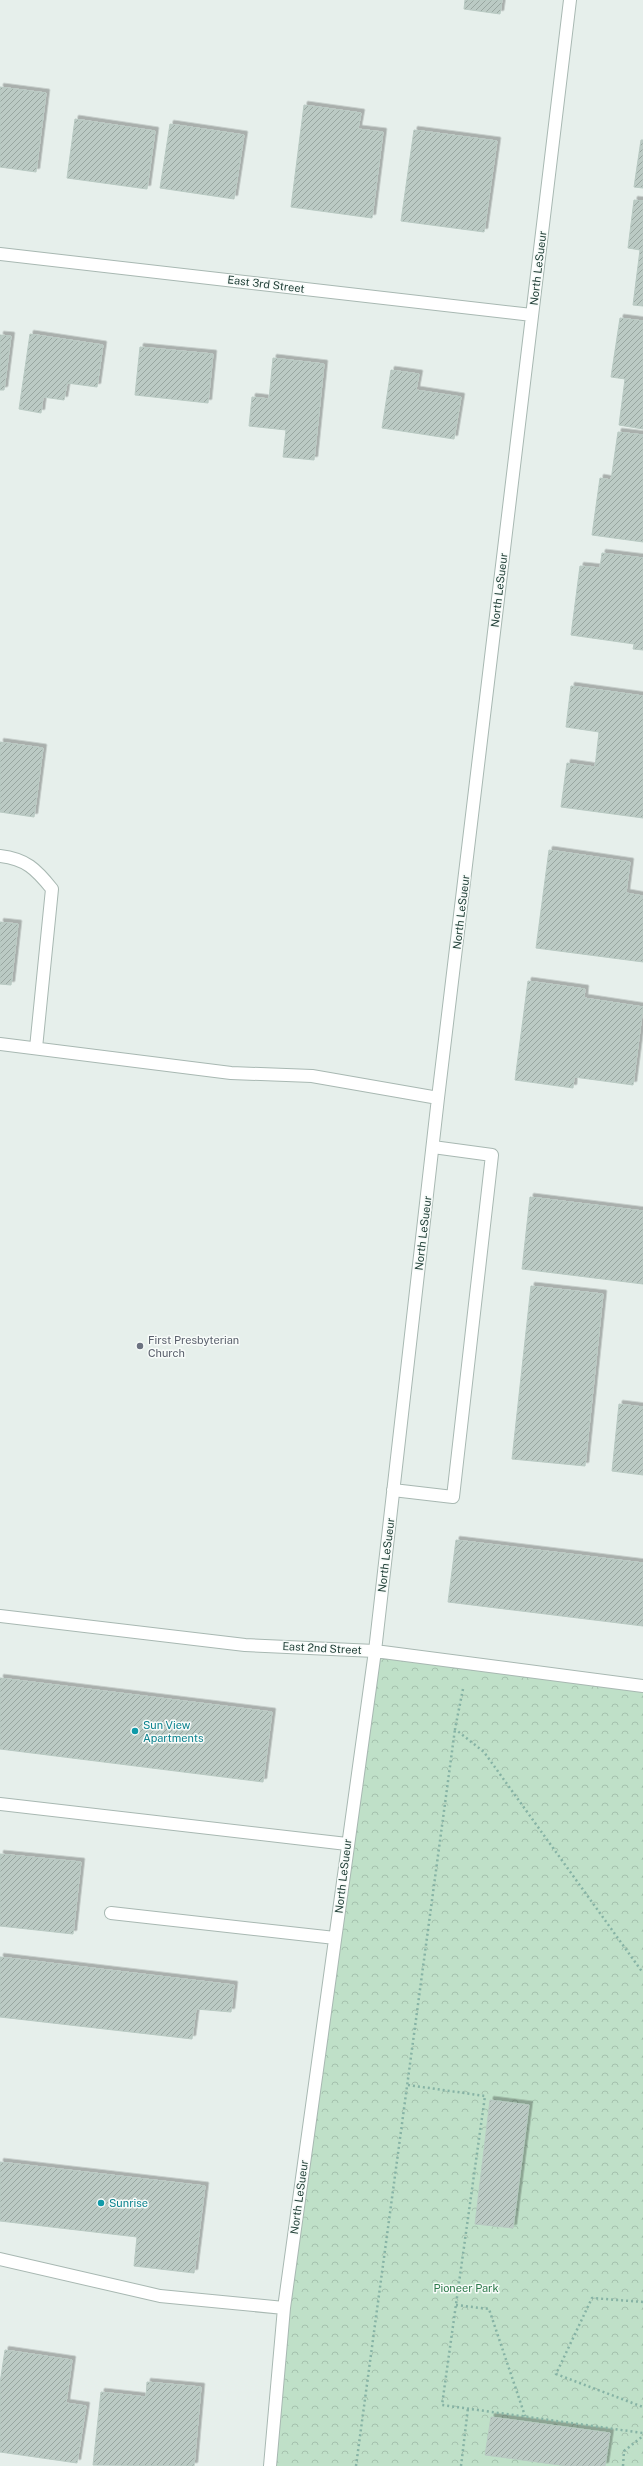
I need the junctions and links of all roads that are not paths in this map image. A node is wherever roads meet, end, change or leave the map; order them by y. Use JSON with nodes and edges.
{"nodes":[{"id":1,"x":570,"y":0,"type":"edge"},
{"id":2,"x":0,"y":254,"type":"edge"},
{"id":3,"x":532,"y":314,"type":"junction"},
{"id":4,"x":0,"y":856,"type":"edge"},
{"id":5,"x":0,"y":1044,"type":"edge"},
{"id":6,"x":36,"y":1048,"type":"junction"},
{"id":7,"x":438,"y":1098,"type":"junction"},
{"id":8,"x":433,"y":1147,"type":"junction"},
{"id":9,"x":394,"y":1490,"type":"junction"},
{"id":10,"x":0,"y":1616,"type":"edge"},
{"id":11,"x":375,"y":1651,"type":"junction"},
{"id":12,"x":643,"y":1686,"type":"edge"},
{"id":13,"x":0,"y":1804,"type":"edge"},
{"id":14,"x":347,"y":1844,"type":"junction"},
{"id":15,"x":111,"y":1912,"type":"dead end"},
{"id":16,"x":335,"y":1938,"type":"junction"},
{"id":17,"x":0,"y":2258,"type":"edge"},
{"id":18,"x":284,"y":2308,"type":"junction"},
{"id":19,"x":270,"y":2466,"type":"edge"}],
"edges":[{"from":1,"to":3,"type":"street","name":"North LeSueur"},
{"from":2,"to":3,"type":"street","name":"East 3rd Street"},
{"from":3,"to":7,"type":"street","name":"North LeSueur"},
{"from":4,"to":6,"type":"street"},
{"from":5,"to":6,"type":"street"},
{"from":6,"to":7,"type":"street"},
{"from":7,"to":8,"type":"street","name":"North LeSueur"},
{"from":8,"to":9,"type":"street","name":"North LeSueur"},
{"from":8,"to":9,"type":"street"},
{"from":9,"to":11,"type":"street","name":"North LeSueur"},
{"from":10,"to":11,"type":"street","name":"East 2nd Street"},
{"from":11,"to":12,"type":"street","name":"East 2nd Street"},
{"from":11,"to":14,"type":"street","name":"North LeSueur"},
{"from":13,"to":14,"type":"street"},
{"from":14,"to":16,"type":"street","name":"North LeSueur"},
{"from":15,"to":16,"type":"street"},
{"from":16,"to":18,"type":"street","name":"North LeSueur"},
{"from":17,"to":18,"type":"street"},
{"from":18,"to":19,"type":"street","name":"North LeSueur"}]}
